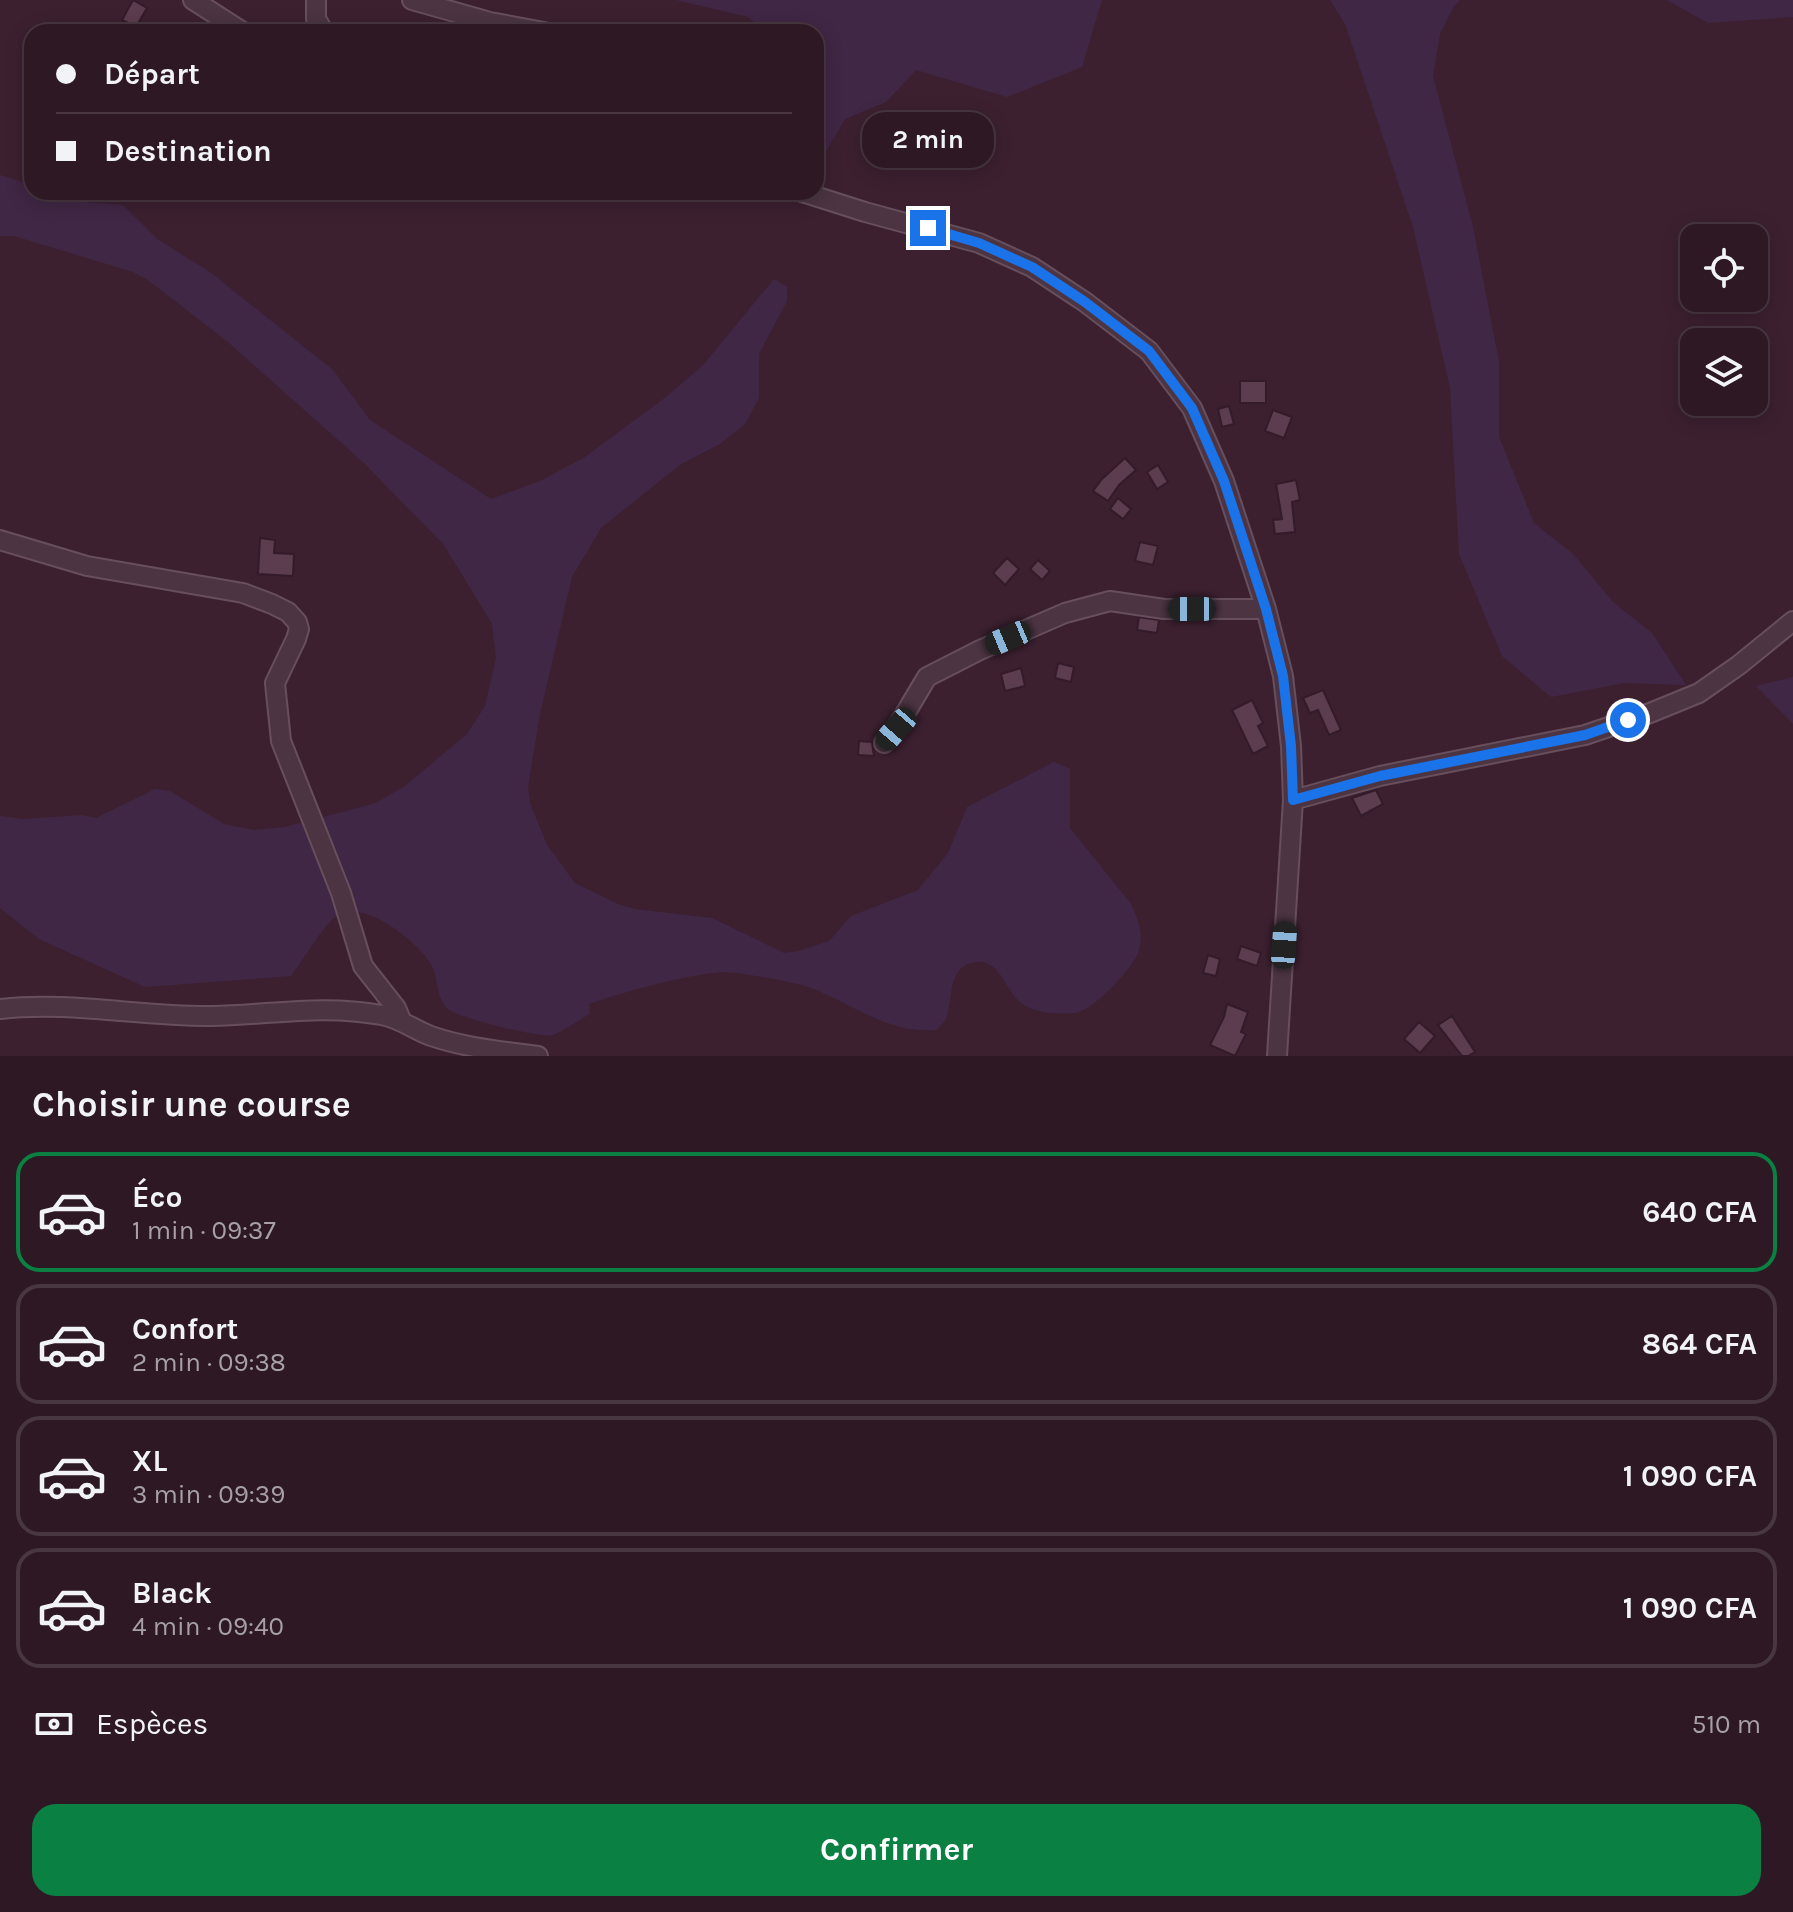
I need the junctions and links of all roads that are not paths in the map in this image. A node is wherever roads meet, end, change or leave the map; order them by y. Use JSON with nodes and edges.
{"nodes":[{"id":1,"x":193,"y":0,"type":"edge"},
{"id":2,"x":316,"y":0,"type":"edge"},
{"id":3,"x":412,"y":0,"type":"edge"},
{"id":4,"x":230,"y":24,"type":"edge"},
{"id":5,"x":319,"y":24,"type":"edge"},
{"id":6,"x":501,"y":24,"type":"edge"},
{"id":7,"x":824,"y":199,"type":"edge"},
{"id":8,"x":0,"y":540,"type":"edge"},
{"id":9,"x":1266,"y":609,"type":"junction"},
{"id":10,"x":1793,"y":621,"type":"edge"},
{"id":11,"x":884,"y":743,"type":"dead end"},
{"id":12,"x":1293,"y":800,"type":"junction"},
{"id":13,"x":0,"y":1009,"type":"edge"},
{"id":14,"x":401,"y":1020,"type":"junction"},
{"id":15,"x":538,"y":1056,"type":"edge"},
{"id":16,"x":1277,"y":1056,"type":"edge"}],
"edges":[{"from":1,"to":4,"type":"street"},
{"from":2,"to":5,"type":"street"},
{"from":3,"to":6,"type":"street"},
{"from":7,"to":9,"type":"street"},
{"from":8,"to":14,"type":"street"},
{"from":9,"to":11,"type":"street"},
{"from":9,"to":12,"type":"street"},
{"from":10,"to":12,"type":"street"},
{"from":12,"to":16,"type":"street"},
{"from":13,"to":14,"type":"street"},
{"from":14,"to":15,"type":"street"}]}
